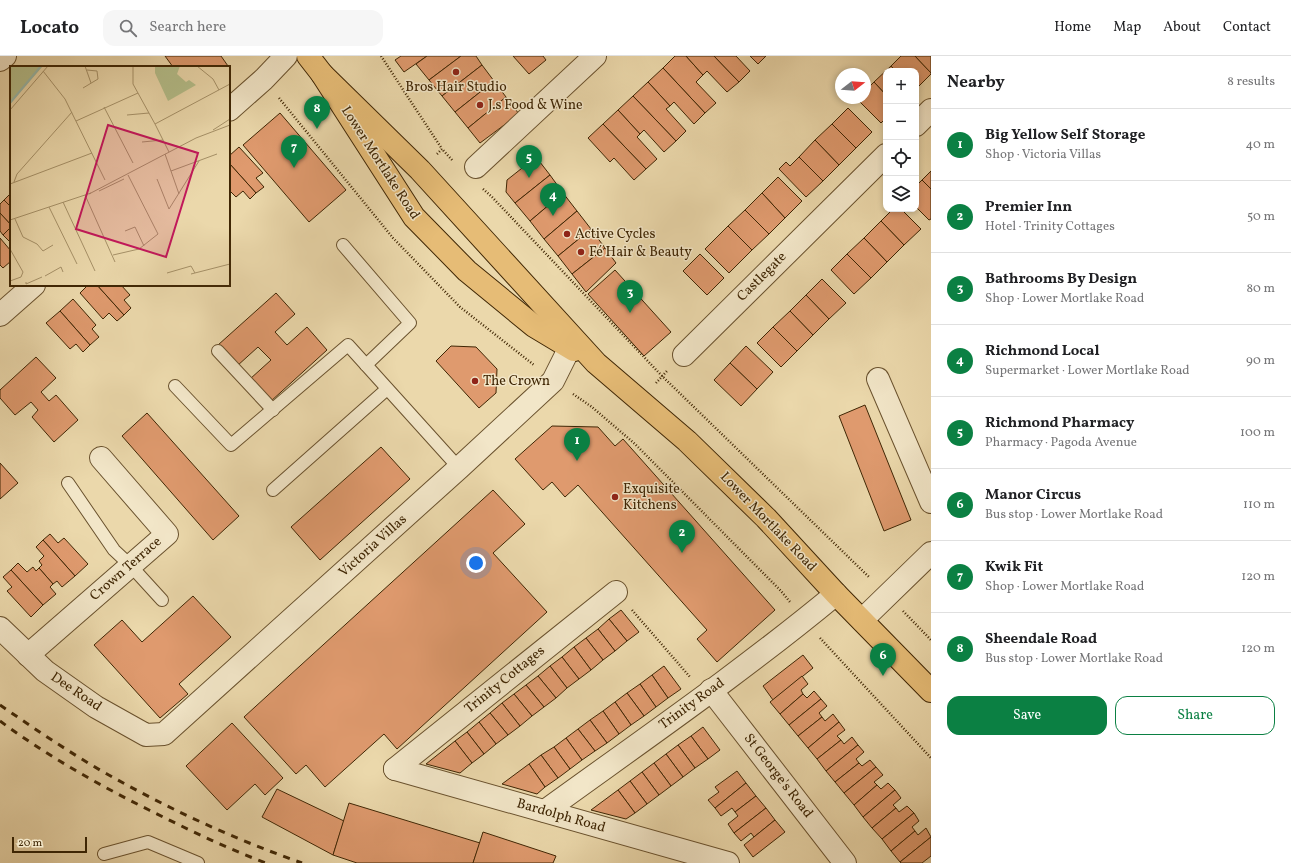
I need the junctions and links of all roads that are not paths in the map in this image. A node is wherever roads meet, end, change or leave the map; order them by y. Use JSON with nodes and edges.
{"nodes":[{"id":1,"x":4,"y":56,"type":"edge"},
{"id":2,"x":286,"y":56,"type":"edge"},
{"id":3,"x":308,"y":56,"type":"edge"},
{"id":4,"x":595,"y":56,"type":"edge"},
{"id":5,"x":0,"y":60,"type":"edge"},
{"id":6,"x":322,"y":74,"type":"junction"},
{"id":7,"x":230,"y":109,"type":"edge"},
{"id":8,"x":931,"y":110,"type":"edge"},
{"id":9,"x":919,"y":122,"type":"edge"},
{"id":10,"x":883,"y":158,"type":"edge"},
{"id":11,"x":476,"y":167,"type":"dead end"},
{"id":12,"x":343,"y":244,"type":"dead end"},
{"id":13,"x":33,"y":286,"type":"edge"},
{"id":14,"x":0,"y":315,"type":"edge"},
{"id":15,"x":570,"y":347,"type":"junction"},
{"id":16,"x":218,"y":351,"type":"dead end"},
{"id":17,"x":684,"y":355,"type":"road end"},
{"id":18,"x":596,"y":363,"type":"junction"},
{"id":19,"x":366,"y":365,"type":"junction"},
{"id":20,"x":878,"y":378,"type":"dead end"},
{"id":21,"x":175,"y":386,"type":"dead end"},
{"id":22,"x":387,"y":389,"type":"junction"},
{"id":23,"x":273,"y":410,"type":"junction"},
{"id":24,"x":101,"y":458,"type":"dead end"},
{"id":25,"x":459,"y":468,"type":"junction"},
{"id":26,"x":68,"y":484,"type":"dead end"},
{"id":27,"x":273,"y":490,"type":"dead end"},
{"id":28,"x":931,"y":502,"type":"edge"},
{"id":29,"x":931,"y":554,"type":"edge"},
{"id":30,"x":131,"y":566,"type":"junction"},
{"id":31,"x":616,"y":592,"type":"road end"},
{"id":32,"x":836,"y":594,"type":"junction"},
{"id":33,"x":162,"y":600,"type":"dead end"},
{"id":34,"x":862,"y":620,"type":"junction"},
{"id":35,"x":0,"y":628,"type":"edge"},
{"id":36,"x":28,"y":655,"type":"junction"},
{"id":37,"x":931,"y":691,"type":"edge"},
{"id":38,"x":708,"y":692,"type":"junction"},
{"id":39,"x":164,"y":734,"type":"joint"},
{"id":40,"x":395,"y":769,"type":"joint"},
{"id":41,"x":545,"y":811,"type":"junction"},
{"id":42,"x":104,"y":854,"type":"dead end"},
{"id":43,"x":198,"y":863,"type":"edge"},
{"id":44,"x":728,"y":863,"type":"edge"},
{"id":45,"x":846,"y":863,"type":"edge"}],
"edges":[{"from":1,"to":5,"type":"street"},
{"from":2,"to":7,"type":"street"},
{"from":3,"to":6,"type":"highway","name":"Lower Mortlake Road"},
{"from":4,"to":11,"type":"street"},
{"from":6,"to":15,"type":"highway","name":"Lower Mortlake Road"},
{"from":6,"to":18,"type":"highway","name":"Lower Mortlake Road"},
{"from":8,"to":9,"type":"street"},
{"from":10,"to":17,"type":"street","name":"Castlegate"},
{"from":12,"to":19,"type":"lane"},
{"from":13,"to":14,"type":"street"},
{"from":15,"to":18,"type":"highway","name":"Lower Mortlake Road"},
{"from":15,"to":25,"type":"street","name":"Victoria Villas"},
{"from":16,"to":23,"type":"lane"},
{"from":18,"to":32,"type":"highway","name":"Lower Mortlake Road"},
{"from":19,"to":22,"type":"lane"},
{"from":19,"to":23,"type":"lane"},
{"from":20,"to":28,"type":"street"},
{"from":21,"to":23,"type":"lane"},
{"from":22,"to":25,"type":"lane"},
{"from":22,"to":27,"type":"lane"},
{"from":24,"to":30,"type":"street","name":"Crown Terrace"},
{"from":25,"to":39,"type":"street","name":"Victoria Villas"},
{"from":26,"to":30,"type":"lane"},
{"from":29,"to":34,"type":"street"},
{"from":30,"to":33,"type":"lane"},
{"from":30,"to":36,"type":"street","name":"Crown Terrace"},
{"from":31,"to":40,"type":"street","name":"Trinity Cottages"},
{"from":32,"to":34,"type":"highway","name":"Lower Mortlake Road"},
{"from":32,"to":38,"type":"street","name":"Trinity Road"},
{"from":34,"to":37,"type":"highway","name":"Lower Mortlake Road"},
{"from":35,"to":36,"type":"street","name":"Dee Road"},
{"from":36,"to":39,"type":"street","name":"Dee Road"},
{"from":38,"to":41,"type":"street","name":"Trinity Road"},
{"from":38,"to":45,"type":"street","name":"St George's Road"},
{"from":40,"to":41,"type":"street","name":"Bardolph Road"},
{"from":41,"to":44,"type":"street","name":"Bardolph Road"},
{"from":42,"to":43,"type":"lane"}]}
